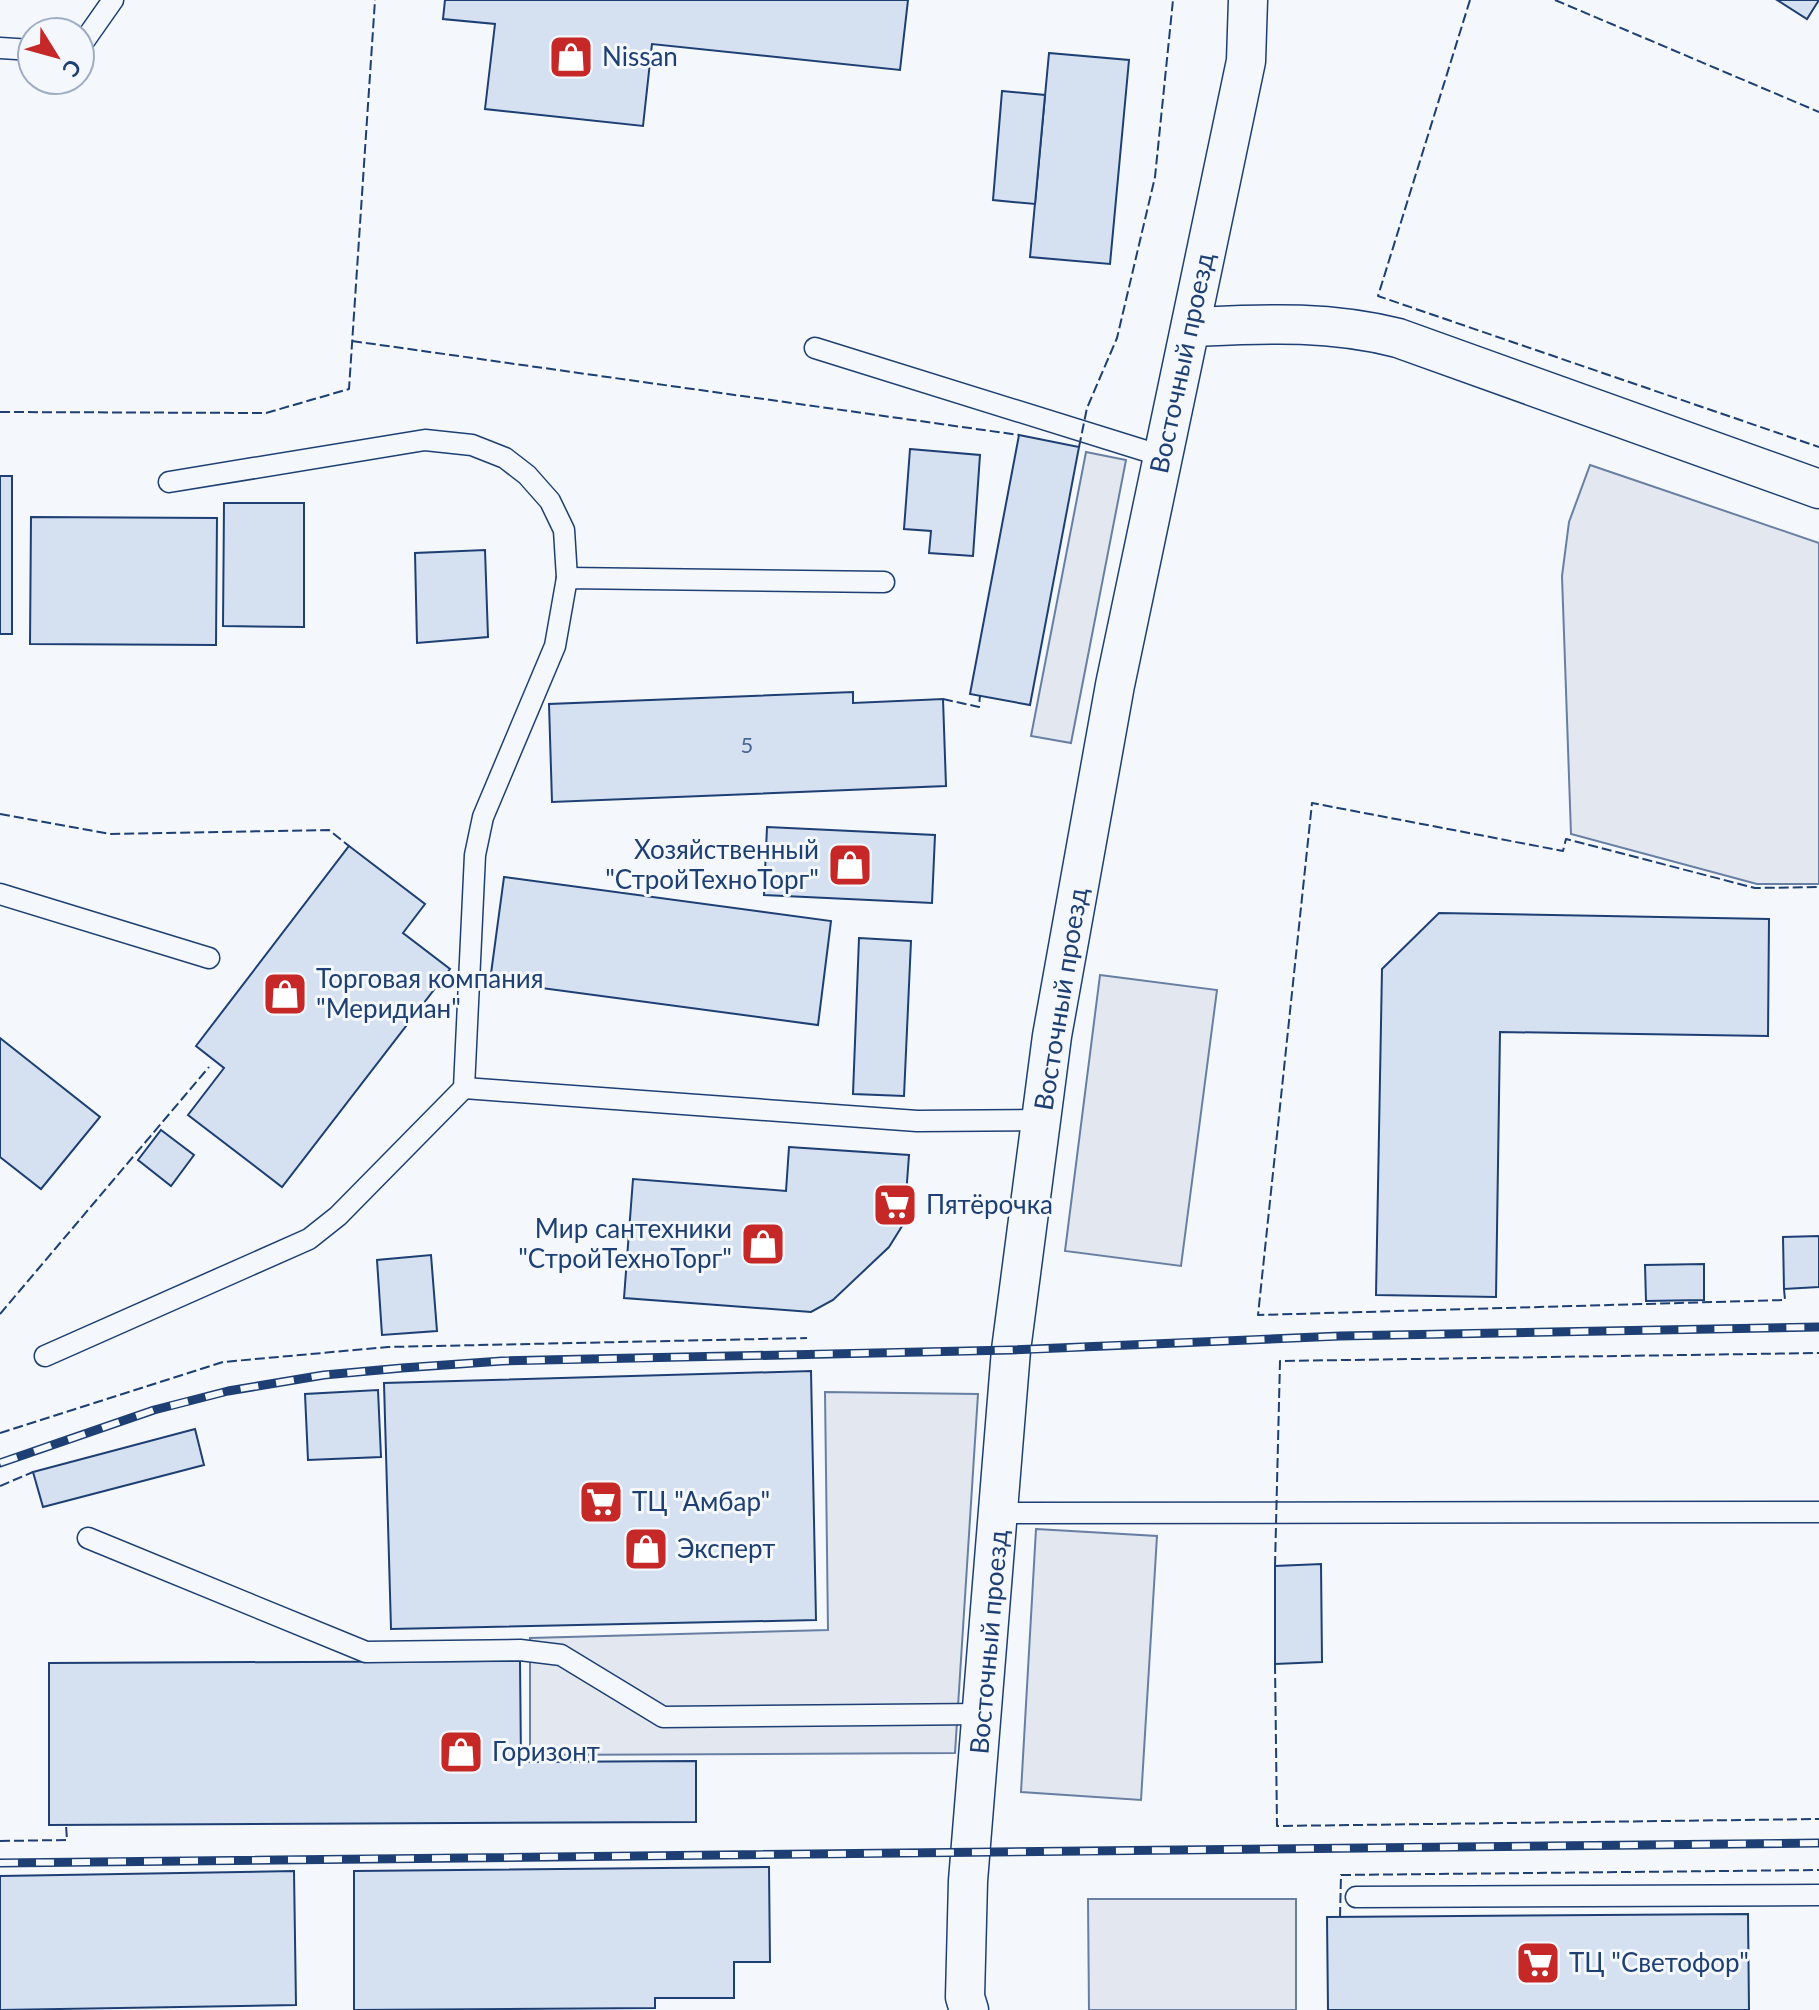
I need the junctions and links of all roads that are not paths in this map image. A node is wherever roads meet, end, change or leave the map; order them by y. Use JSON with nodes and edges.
{"nodes":[{"id":1,"x":113,"y":0,"type":"edge"},
{"id":2,"x":1248,"y":0,"type":"edge"},
{"id":3,"x":96,"y":24,"type":"edge"},
{"id":4,"x":1191,"y":327,"type":"junction"},
{"id":5,"x":815,"y":348,"type":"dead end"},
{"id":6,"x":1162,"y":456,"type":"junction"},
{"id":7,"x":169,"y":482,"type":"dead end"},
{"id":8,"x":1819,"y":489,"type":"edge"},
{"id":9,"x":567,"y":578,"type":"junction"},
{"id":10,"x":884,"y":582,"type":"dead end"},
{"id":11,"x":0,"y":894,"type":"edge"},
{"id":12,"x":209,"y":958,"type":"dead end"},
{"id":13,"x":464,"y":1088,"type":"junction"},
{"id":14,"x":1041,"y":1120,"type":"junction"},
{"id":15,"x":45,"y":1356,"type":"dead end"},
{"id":16,"x":1819,"y":1512,"type":"edge"},
{"id":17,"x":999,"y":1513,"type":"junction"},
{"id":18,"x":88,"y":1538,"type":"dead end"},
{"id":19,"x":983,"y":1714,"type":"junction"},
{"id":20,"x":1819,"y":1895,"type":"edge"},
{"id":21,"x":1356,"y":1897,"type":"dead end"},
{"id":22,"x":969,"y":2010,"type":"edge"}],
"edges":[{"from":1,"to":3,"type":"lane"},
{"from":2,"to":4,"type":"street","name":"Восточный проезд"},
{"from":4,"to":6,"type":"street","name":"Восточный проезд"},
{"from":4,"to":8,"type":"street"},
{"from":5,"to":6,"type":"lane"},
{"from":6,"to":14,"type":"street","name":"Восточный проезд"},
{"from":7,"to":9,"type":"lane"},
{"from":9,"to":10,"type":"lane"},
{"from":9,"to":13,"type":"lane"},
{"from":11,"to":12,"type":"lane"},
{"from":13,"to":14,"type":"lane"},
{"from":13,"to":15,"type":"lane"},
{"from":14,"to":17,"type":"street","name":"Восточный проезд"},
{"from":16,"to":17,"type":"lane"},
{"from":17,"to":19,"type":"street","name":"Восточный проезд"},
{"from":18,"to":19,"type":"lane"},
{"from":19,"to":22,"type":"street","name":"Восточный проезд"},
{"from":20,"to":21,"type":"lane"}]}
